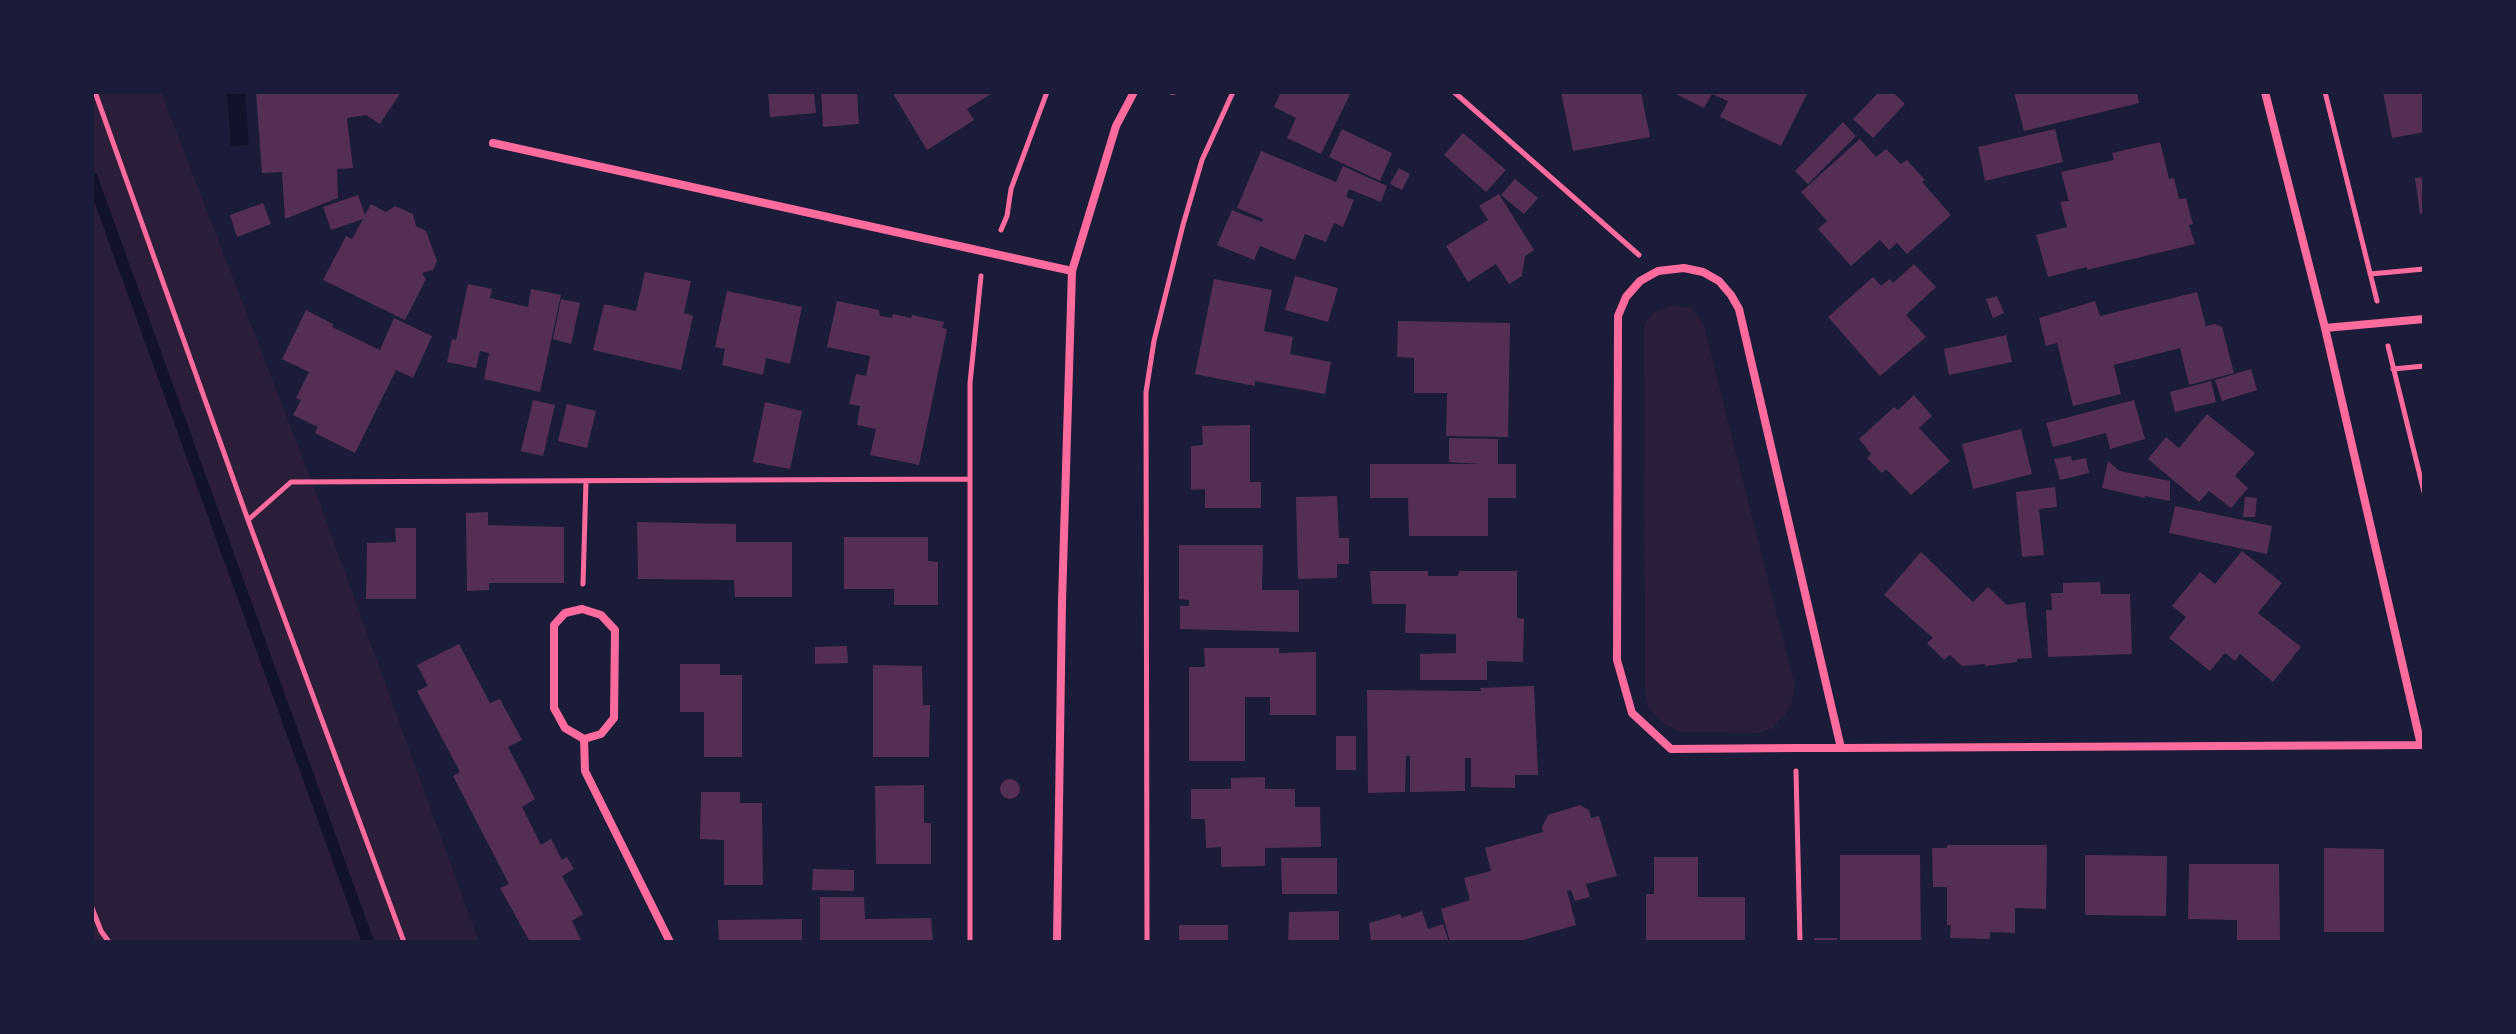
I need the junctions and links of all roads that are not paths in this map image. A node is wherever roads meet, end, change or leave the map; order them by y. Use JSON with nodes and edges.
{"nodes":[{"id":1,"x":1134,"y":92,"type":"edge"},
{"id":2,"x":2265,"y":92,"type":"edge"},
{"id":3,"x":493,"y":143,"type":"dead end"},
{"id":4,"x":1072,"y":271,"type":"junction"},
{"id":5,"x":2424,"y":319,"type":"edge"},
{"id":6,"x":2325,"y":328,"type":"junction"},
{"id":7,"x":584,"y":739,"type":"junction"},
{"id":8,"x":2423,"y":745,"type":"edge"},
{"id":9,"x":1841,"y":748,"type":"junction"},
{"id":10,"x":670,"y":942,"type":"edge"},
{"id":11,"x":1057,"y":942,"type":"edge"}],
"edges":[{"from":1,"to":4,"type":"street"},
{"from":2,"to":6,"type":"street"},
{"from":3,"to":4,"type":"street"},
{"from":4,"to":11,"type":"street"},
{"from":5,"to":6,"type":"street"},
{"from":6,"to":8,"type":"street"},
{"from":7,"to":7,"type":"street"},
{"from":7,"to":10,"type":"street"},
{"from":8,"to":9,"type":"street"},
{"from":9,"to":9,"type":"street"}]}
